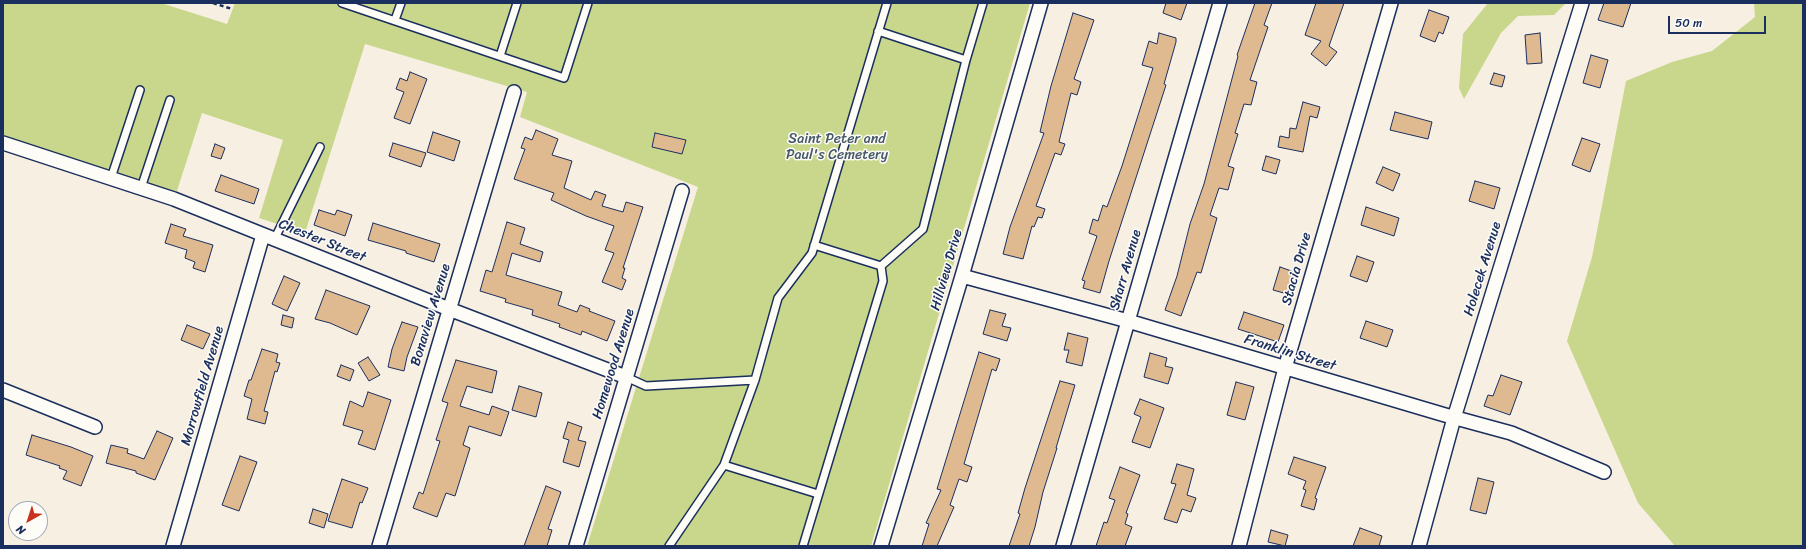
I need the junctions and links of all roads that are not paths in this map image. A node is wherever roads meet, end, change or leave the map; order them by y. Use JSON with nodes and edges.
{"nodes":[{"id":1,"x":342,"y":3,"type":"edge"},
{"id":2,"x":401,"y":3,"type":"edge"},
{"id":3,"x":517,"y":3,"type":"edge"},
{"id":4,"x":588,"y":3,"type":"edge"},
{"id":5,"x":887,"y":3,"type":"edge"},
{"id":6,"x":983,"y":3,"type":"edge"},
{"id":7,"x":1041,"y":3,"type":"edge"},
{"id":8,"x":1220,"y":3,"type":"edge"},
{"id":9,"x":1391,"y":3,"type":"edge"},
{"id":10,"x":1582,"y":3,"type":"edge"},
{"id":11,"x":395,"y":20,"type":"junction"},
{"id":12,"x":878,"y":31,"type":"junction"},
{"id":13,"x":500,"y":56,"type":"junction"},
{"id":14,"x":966,"y":60,"type":"junction"},
{"id":15,"x":140,"y":90,"type":"dead end"},
{"id":16,"x":514,"y":92,"type":"dead end"},
{"id":17,"x":170,"y":100,"type":"dead end"},
{"id":18,"x":3,"y":143,"type":"edge"},
{"id":19,"x":320,"y":147,"type":"dead end"},
{"id":20,"x":111,"y":178,"type":"junction"},
{"id":21,"x":140,"y":188,"type":"junction"},
{"id":22,"x":682,"y":191,"type":"dead end"},
{"id":23,"x":269,"y":238,"type":"junction"},
{"id":24,"x":814,"y":245,"type":"junction"},
{"id":25,"x":881,"y":266,"type":"junction"},
{"id":26,"x":962,"y":276,"type":"junction"},
{"id":27,"x":449,"y":309,"type":"junction"},
{"id":28,"x":1128,"y":321,"type":"junction"},
{"id":29,"x":1285,"y":368,"type":"junction"},
{"id":30,"x":626,"y":377,"type":"junction"},
{"id":31,"x":755,"y":380,"type":"junction"},
{"id":32,"x":3,"y":390,"type":"edge"},
{"id":33,"x":1454,"y":418,"type":"junction"},
{"id":34,"x":95,"y":427,"type":"dead end"},
{"id":35,"x":724,"y":465,"type":"junction"},
{"id":36,"x":1604,"y":472,"type":"dead end"},
{"id":37,"x":818,"y":494,"type":"junction"},
{"id":38,"x":173,"y":546,"type":"edge"},
{"id":39,"x":379,"y":546,"type":"edge"},
{"id":40,"x":576,"y":546,"type":"edge"},
{"id":41,"x":668,"y":546,"type":"edge"},
{"id":42,"x":803,"y":546,"type":"edge"},
{"id":43,"x":881,"y":546,"type":"edge"},
{"id":44,"x":1062,"y":546,"type":"edge"},
{"id":45,"x":1239,"y":546,"type":"edge"},
{"id":46,"x":1419,"y":546,"type":"edge"}],
"edges":[{"from":1,"to":11,"type":"lane"},
{"from":2,"to":11,"type":"lane"},
{"from":3,"to":13,"type":"lane"},
{"from":4,"to":13,"type":"lane"},
{"from":5,"to":12,"type":"lane"},
{"from":6,"to":14,"type":"lane"},
{"from":7,"to":26,"type":"street","name":"Hillview Drive"},
{"from":8,"to":28,"type":"street","name":"Sharr Avenue"},
{"from":9,"to":29,"type":"street","name":"Stacia Drive"},
{"from":10,"to":33,"type":"street","name":"Holecek Avenue"},
{"from":11,"to":13,"type":"lane"},
{"from":12,"to":14,"type":"lane"},
{"from":12,"to":24,"type":"lane"},
{"from":14,"to":25,"type":"lane"},
{"from":15,"to":20,"type":"lane"},
{"from":16,"to":27,"type":"street","name":"Bonaview Avenue"},
{"from":17,"to":21,"type":"lane"},
{"from":18,"to":20,"type":"street","name":"Chester Street"},
{"from":19,"to":23,"type":"lane"},
{"from":20,"to":21,"type":"street","name":"Chester Street"},
{"from":21,"to":23,"type":"street","name":"Chester Street"},
{"from":22,"to":30,"type":"street","name":"Homewood Avenue"},
{"from":23,"to":27,"type":"street","name":"Chester Street"},
{"from":23,"to":38,"type":"street","name":"Morrowfield Avenue"},
{"from":24,"to":25,"type":"lane"},
{"from":24,"to":31,"type":"lane"},
{"from":25,"to":37,"type":"lane"},
{"from":26,"to":28,"type":"street","name":"Franklin Street"},
{"from":26,"to":43,"type":"street","name":"Hillview Drive"},
{"from":27,"to":30,"type":"street","name":"Chester Street"},
{"from":27,"to":39,"type":"street","name":"Bonaview Avenue"},
{"from":28,"to":29,"type":"street","name":"Franklin Street"},
{"from":28,"to":44,"type":"street","name":"Sharr Avenue"},
{"from":29,"to":33,"type":"street","name":"Franklin Street"},
{"from":29,"to":45,"type":"street","name":"Stacia Drive"},
{"from":30,"to":31,"type":"lane"},
{"from":30,"to":40,"type":"street","name":"Homewood Avenue"},
{"from":31,"to":35,"type":"lane"},
{"from":32,"to":34,"type":"street"},
{"from":33,"to":36,"type":"street","name":"Franklin Street"},
{"from":33,"to":46,"type":"street","name":"Holecek Avenue"},
{"from":35,"to":37,"type":"lane"},
{"from":35,"to":41,"type":"lane"},
{"from":37,"to":42,"type":"lane"}]}
